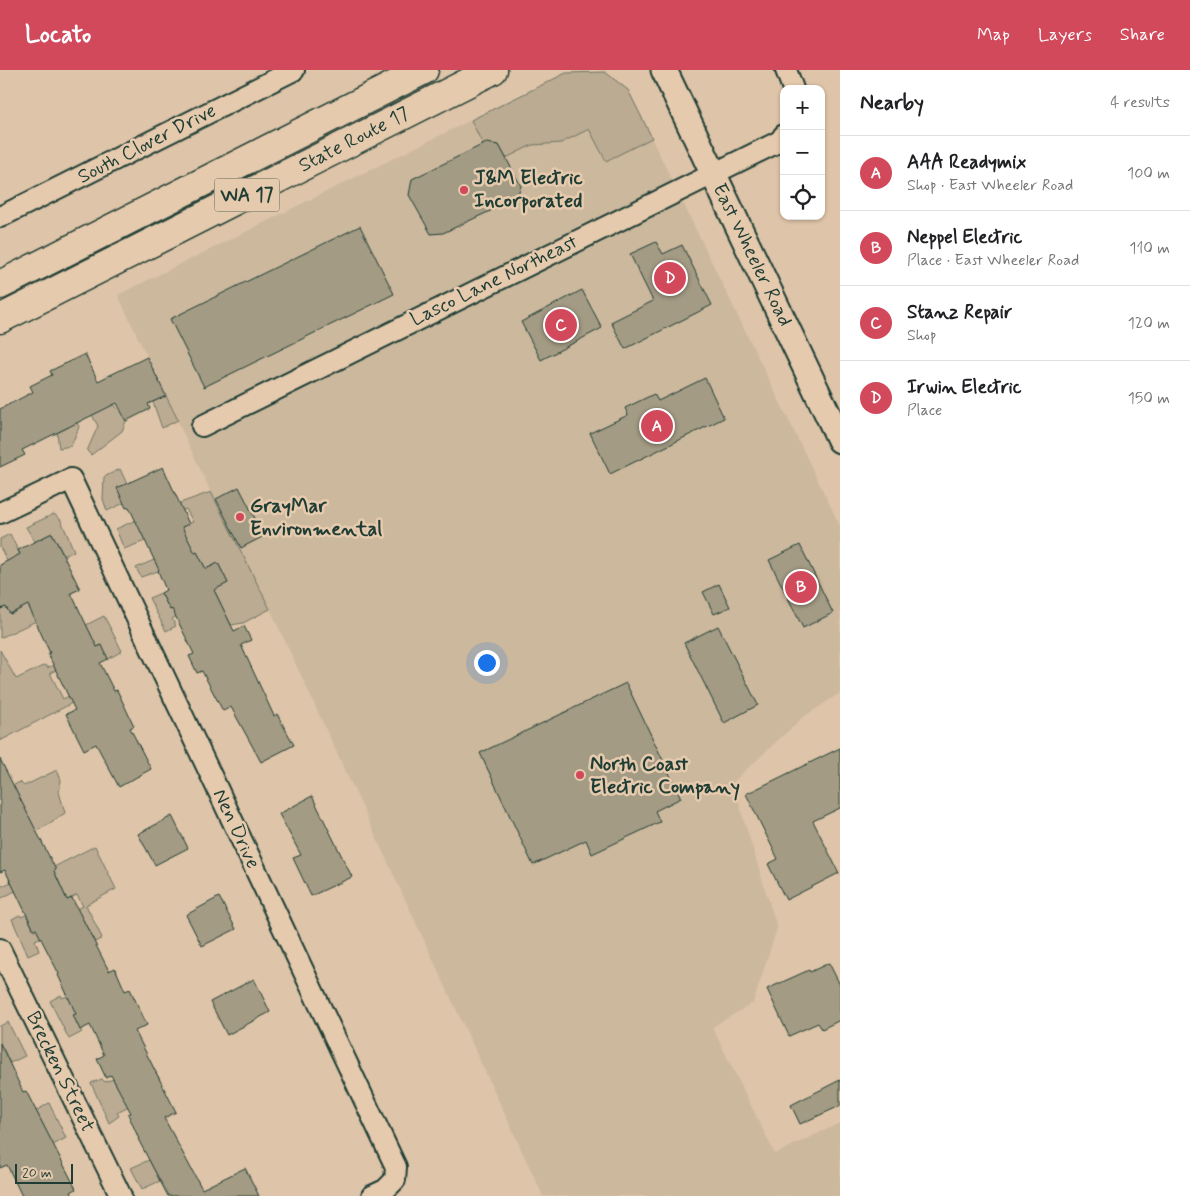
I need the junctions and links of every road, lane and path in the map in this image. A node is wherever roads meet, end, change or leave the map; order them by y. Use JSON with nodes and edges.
{"nodes":[{"id":1,"x":294,"y":70,"type":"edge"},
{"id":2,"x":424,"y":70,"type":"edge"},
{"id":3,"x":493,"y":70,"type":"edge"},
{"id":4,"x":664,"y":70,"type":"edge"},
{"id":5,"x":786,"y":70,"type":"edge"},
{"id":6,"x":792,"y":85,"type":"edge"},
{"id":7,"x":780,"y":141,"type":"edge"},
{"id":8,"x":713,"y":173,"type":"junction"},
{"id":9,"x":0,"y":217,"type":"edge"},
{"id":10,"x":0,"y":285,"type":"edge"},
{"id":11,"x":0,"y":320,"type":"edge"},
{"id":12,"x":202,"y":426,"type":"dead end"},
{"id":13,"x":840,"y":440,"type":"edge"},
{"id":14,"x":0,"y":513,"type":"edge"},
{"id":15,"x":0,"y":948,"type":"edge"},
{"id":16,"x":121,"y":1196,"type":"edge"},
{"id":17,"x":372,"y":1196,"type":"edge"}],
"edges":[{"from":1,"to":9,"type":"street","name":"South Clover Drive"},
{"from":2,"to":10,"type":"highway","name":"State Route 17","number":"WA 17"},
{"from":3,"to":11,"type":"highway","name":"State Route 17","number":"WA 17"},
{"from":4,"to":8,"type":"main road","name":"East Wheeler Road"},
{"from":5,"to":6,"type":"street"},
{"from":7,"to":8,"type":"street","name":"Lasco Lane Northeast"},
{"from":8,"to":12,"type":"street","name":"Lasco Lane Northeast"},
{"from":8,"to":13,"type":"main road","name":"East Wheeler Road"},
{"from":14,"to":17,"type":"street","name":"Nen Drive"},
{"from":15,"to":16,"type":"street","name":"Brecken Street"}]}
